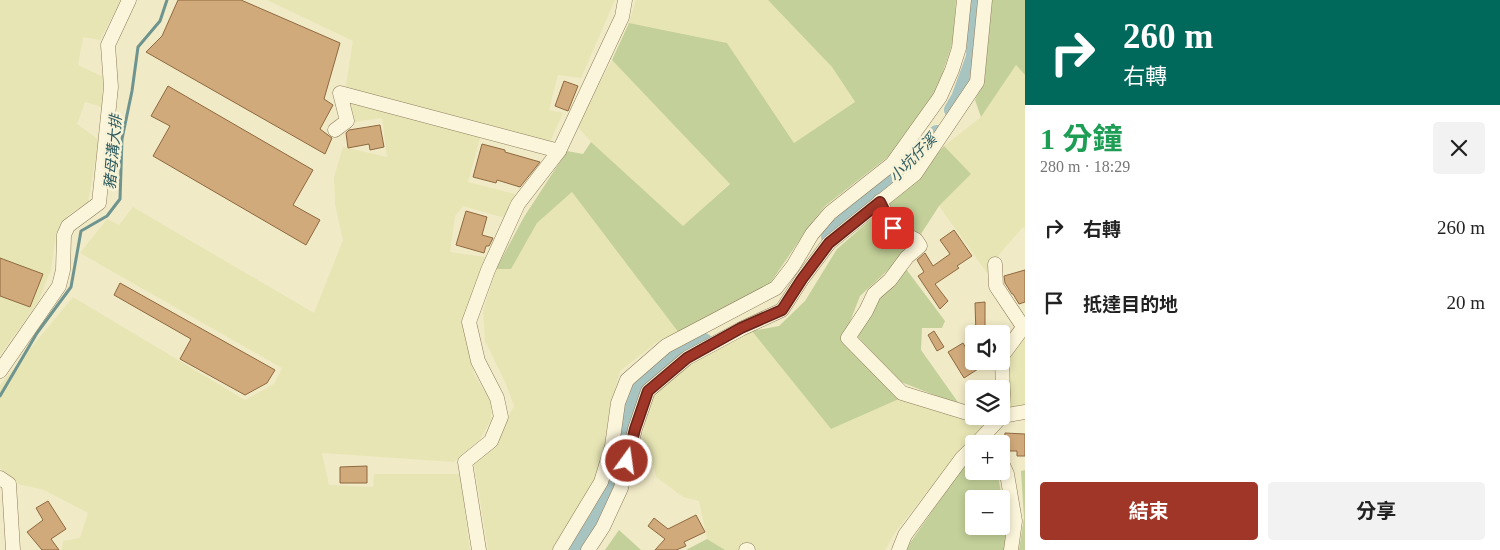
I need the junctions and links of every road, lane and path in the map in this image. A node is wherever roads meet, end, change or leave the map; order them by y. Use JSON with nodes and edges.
{"nodes":[{"id":1,"x":128,"y":0,"type":"edge"},
{"id":2,"x":625,"y":0,"type":"edge"},
{"id":3,"x":964,"y":0,"type":"edge"},
{"id":4,"x":985,"y":0,"type":"edge"},
{"id":5,"x":334,"y":130,"type":"dead end"},
{"id":6,"x":559,"y":151,"type":"junction"},
{"id":7,"x":880,"y":202,"type":"junction"},
{"id":8,"x":994,"y":264,"type":"dead end"},
{"id":9,"x":1024,"y":326,"type":"edge"},
{"id":10,"x":1010,"y":344,"type":"edge"},
{"id":11,"x":1000,"y":370,"type":"edge"},
{"id":12,"x":0,"y":371,"type":"edge"},
{"id":13,"x":965,"y":412,"type":"edge"},
{"id":14,"x":1025,"y":412,"type":"edge"},
{"id":15,"x":994,"y":429,"type":"edge"},
{"id":16,"x":965,"y":455,"type":"edge"},
{"id":17,"x":0,"y":478,"type":"edge"},
{"id":18,"x":1008,"y":480,"type":"edge"},
{"id":19,"x":13,"y":550,"type":"edge"},
{"id":20,"x":480,"y":550,"type":"edge"},
{"id":21,"x":560,"y":550,"type":"edge"},
{"id":22,"x":588,"y":550,"type":"edge"},
{"id":23,"x":899,"y":550,"type":"edge"},
{"id":24,"x":1011,"y":550,"type":"edge"}],
"edges":[{"from":1,"to":12,"type":"street"},
{"from":2,"to":6,"type":"street"},
{"from":3,"to":21,"type":"street"},
{"from":4,"to":7,"type":"street"},
{"from":5,"to":6,"type":"street"},
{"from":6,"to":20,"type":"street"},
{"from":7,"to":13,"type":"street"},
{"from":7,"to":22,"type":"street"},
{"from":8,"to":9,"type":"street"},
{"from":9,"to":10,"type":"street"},
{"from":11,"to":15,"type":"street"},
{"from":14,"to":15,"type":"street"},
{"from":16,"to":23,"type":"street"},
{"from":17,"to":19,"type":"street"},
{"from":18,"to":24,"type":"street"}]}
